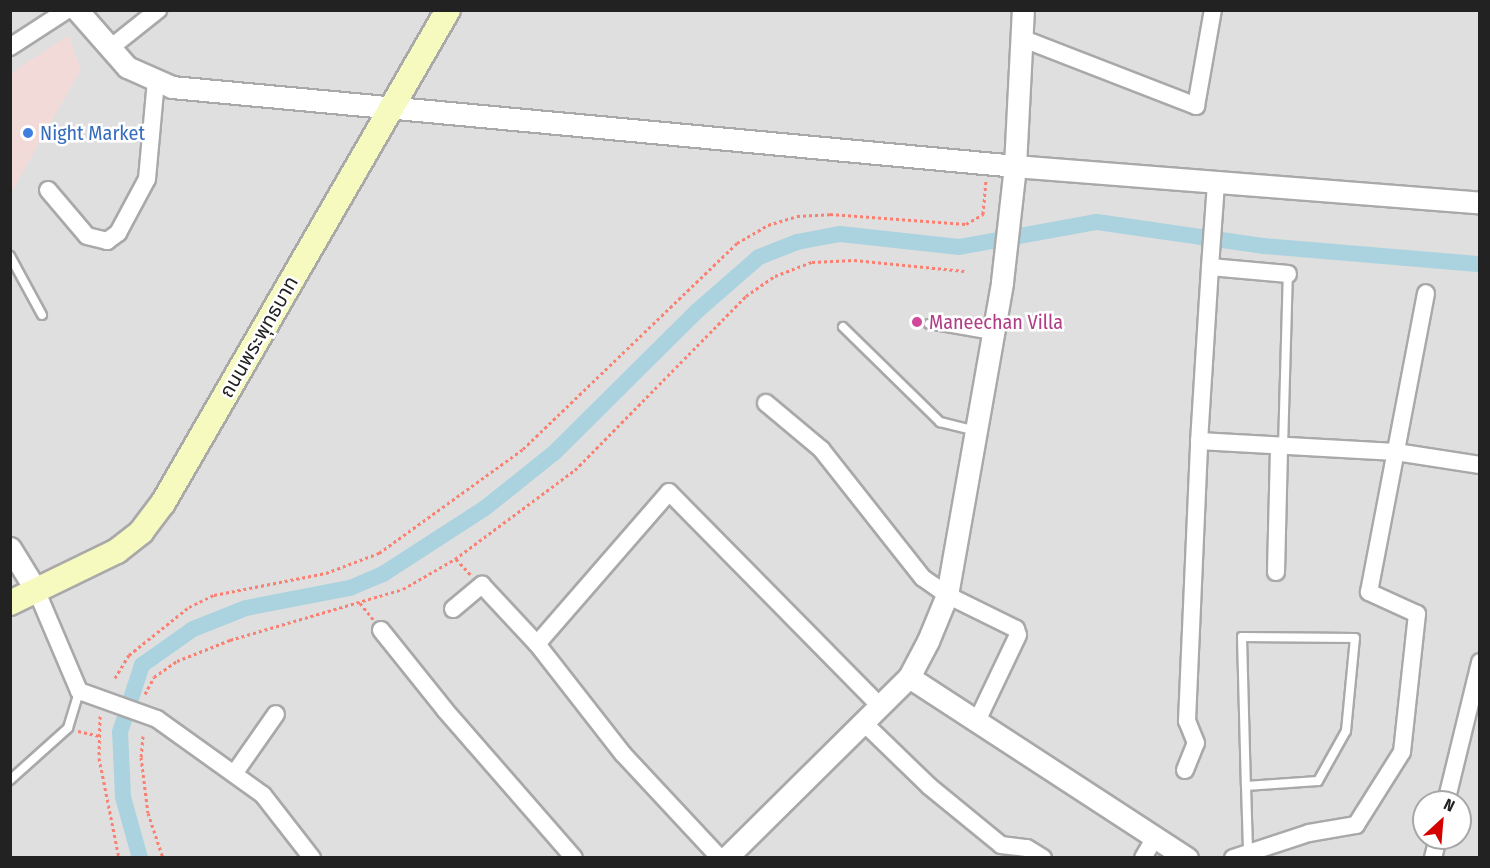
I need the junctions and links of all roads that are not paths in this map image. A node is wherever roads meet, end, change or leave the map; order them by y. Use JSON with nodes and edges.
{"nodes":[{"id":1,"x":67,"y":10,"type":"edge"},
{"id":2,"x":77,"y":10,"type":"edge"},
{"id":3,"x":158,"y":10,"type":"edge"},
{"id":4,"x":448,"y":10,"type":"edge"},
{"id":5,"x":1023,"y":10,"type":"edge"},
{"id":6,"x":1213,"y":10,"type":"edge"},
{"id":7,"x":1021,"y":38,"type":"junction"},
{"id":8,"x":10,"y":47,"type":"edge"},
{"id":9,"x":109,"y":49,"type":"junction"},
{"id":10,"x":156,"y":81,"type":"junction"},
{"id":11,"x":392,"y":110,"type":"junction"},
{"id":12,"x":1016,"y":166,"type":"junction"},
{"id":13,"x":48,"y":190,"type":"dead end"},
{"id":14,"x":1216,"y":190,"type":"junction"},
{"id":15,"x":1479,"y":203,"type":"edge"},
{"id":16,"x":10,"y":256,"type":"edge"},
{"id":17,"x":1210,"y":262,"type":"junction"},
{"id":18,"x":1288,"y":274,"type":"joint"},
{"id":19,"x":1426,"y":292,"type":"dead end"},
{"id":20,"x":42,"y":315,"type":"dead end"},
{"id":21,"x":929,"y":324,"type":"dead end"},
{"id":22,"x":843,"y":327,"type":"dead end"},
{"id":23,"x":993,"y":335,"type":"junction"},
{"id":24,"x":766,"y":403,"type":"dead end"},
{"id":25,"x":976,"y":431,"type":"junction"},
{"id":26,"x":1199,"y":441,"type":"junction"},
{"id":27,"x":1281,"y":448,"type":"junction"},
{"id":28,"x":1396,"y":452,"type":"junction"},
{"id":29,"x":1479,"y":465,"type":"edge"},
{"id":30,"x":10,"y":548,"type":"edge"},
{"id":31,"x":1276,"y":572,"type":"dead end"},
{"id":32,"x":37,"y":592,"type":"junction"},
{"id":33,"x":947,"y":595,"type":"junction"},
{"id":34,"x":10,"y":603,"type":"edge"},
{"id":35,"x":453,"y":609,"type":"dead end"},
{"id":36,"x":381,"y":630,"type":"road end"},
{"id":37,"x":537,"y":644,"type":"junction"},
{"id":38,"x":1479,"y":662,"type":"edge"},
{"id":39,"x":909,"y":676,"type":"junction"},
{"id":40,"x":79,"y":692,"type":"junction"},
{"id":41,"x":881,"y":707,"type":"junction"},
{"id":42,"x":276,"y":714,"type":"dead end"},
{"id":43,"x":977,"y":721,"type":"junction"},
{"id":44,"x":864,"y":723,"type":"junction"},
{"id":45,"x":1185,"y":770,"type":"dead end"},
{"id":46,"x":234,"y":774,"type":"junction"},
{"id":47,"x":10,"y":780,"type":"edge"},
{"id":48,"x":1246,"y":786,"type":"junction"},
{"id":49,"x":1449,"y":790,"type":"edge"},
{"id":50,"x":1155,"y":837,"type":"junction"},
{"id":51,"x":1248,"y":850,"type":"junction"},
{"id":52,"x":312,"y":858,"type":"edge"},
{"id":53,"x":574,"y":858,"type":"edge"},
{"id":54,"x":720,"y":858,"type":"edge"},
{"id":55,"x":726,"y":858,"type":"edge"},
{"id":56,"x":1043,"y":858,"type":"edge"},
{"id":57,"x":1143,"y":858,"type":"edge"},
{"id":58,"x":1187,"y":858,"type":"edge"},
{"id":59,"x":1233,"y":858,"type":"edge"}],
"edges":[{"from":1,"to":8,"type":"street"},
{"from":2,"to":9,"type":"street"},
{"from":3,"to":9,"type":"street"},
{"from":4,"to":11,"type":"main road","name":"ถนนพระพุทธบาท"},
{"from":5,"to":7,"type":"street"},
{"from":6,"to":7,"type":"street"},
{"from":7,"to":12,"type":"street"},
{"from":9,"to":10,"type":"street"},
{"from":10,"to":11,"type":"street"},
{"from":10,"to":13,"type":"street"},
{"from":11,"to":12,"type":"street"},
{"from":11,"to":32,"type":"main road","name":"ถนนพระพุทธบาท"},
{"from":12,"to":14,"type":"street"},
{"from":12,"to":23,"type":"street"},
{"from":14,"to":15,"type":"street"},
{"from":14,"to":17,"type":"street"},
{"from":16,"to":20,"type":"lane"},
{"from":17,"to":18,"type":"street"},
{"from":17,"to":26,"type":"street"},
{"from":18,"to":27,"type":"lane"},
{"from":19,"to":28,"type":"street"},
{"from":21,"to":23,"type":"lane"},
{"from":22,"to":25,"type":"lane"},
{"from":23,"to":25,"type":"street"},
{"from":24,"to":33,"type":"street"},
{"from":25,"to":33,"type":"street"},
{"from":26,"to":27,"type":"street"},
{"from":26,"to":45,"type":"street"},
{"from":27,"to":28,"type":"street"},
{"from":27,"to":31,"type":"street"},
{"from":28,"to":29,"type":"street"},
{"from":28,"to":51,"type":"street"},
{"from":30,"to":32,"type":"street"},
{"from":32,"to":34,"type":"main road","name":"ถนนพระพุทธบาท"},
{"from":32,"to":40,"type":"street"},
{"from":33,"to":39,"type":"street"},
{"from":33,"to":43,"type":"street"},
{"from":35,"to":37,"type":"street"},
{"from":36,"to":53,"type":"street"},
{"from":37,"to":41,"type":"street"},
{"from":37,"to":54,"type":"street"},
{"from":38,"to":49,"type":"street"},
{"from":39,"to":41,"type":"street"},
{"from":39,"to":43,"type":"street"},
{"from":40,"to":46,"type":"street"},
{"from":40,"to":47,"type":"lane"},
{"from":41,"to":44,"type":"street"},
{"from":42,"to":46,"type":"street"},
{"from":43,"to":50,"type":"street"},
{"from":44,"to":55,"type":"street"},
{"from":44,"to":56,"type":"street"},
{"from":46,"to":52,"type":"street"},
{"from":48,"to":48,"type":"lane"},
{"from":48,"to":51,"type":"lane"},
{"from":50,"to":57,"type":"street"},
{"from":50,"to":58,"type":"street"},
{"from":51,"to":59,"type":"street"}]}
